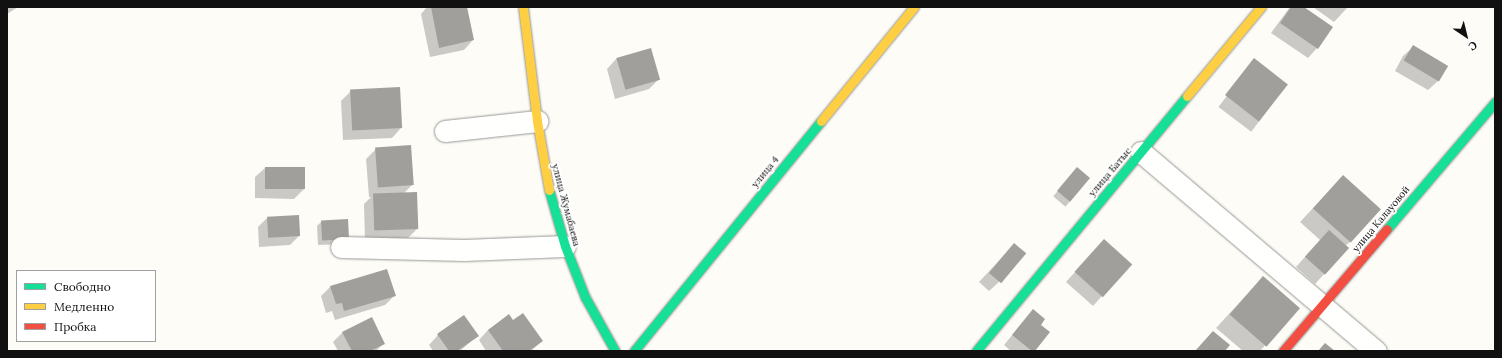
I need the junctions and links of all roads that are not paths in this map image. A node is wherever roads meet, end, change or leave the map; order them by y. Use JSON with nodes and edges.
{"nodes":[{"id":1,"x":523,"y":7,"type":"edge"},
{"id":2,"x":914,"y":7,"type":"edge"},
{"id":3,"x":1261,"y":7,"type":"edge"},
{"id":4,"x":1495,"y":102,"type":"edge"},
{"id":5,"x":537,"y":121,"type":"junction"},
{"id":6,"x":445,"y":131,"type":"dead end"},
{"id":7,"x":1141,"y":152,"type":"junction"},
{"id":8,"x":565,"y":246,"type":"junction"},
{"id":9,"x":341,"y":247,"type":"dead end"},
{"id":10,"x":1322,"y":305,"type":"junction"},
{"id":11,"x":615,"y":351,"type":"edge"},
{"id":12,"x":634,"y":351,"type":"edge"},
{"id":13,"x":976,"y":351,"type":"edge"},
{"id":14,"x":1283,"y":351,"type":"edge"},
{"id":15,"x":1376,"y":351,"type":"edge"}],
"edges":[{"from":1,"to":5,"type":"street","name":"улица Жумабаева"},
{"from":2,"to":12,"type":"street","name":"улица 4"},
{"from":3,"to":7,"type":"street","name":"улица Батыс"},
{"from":4,"to":10,"type":"street","name":"улица Калауовой"},
{"from":5,"to":6,"type":"street"},
{"from":5,"to":8,"type":"street","name":"улица Жумабаева"},
{"from":7,"to":10,"type":"street"},
{"from":7,"to":13,"type":"street","name":"улица Батыс"},
{"from":8,"to":9,"type":"street"},
{"from":8,"to":11,"type":"street","name":"улица Жумабаева"},
{"from":10,"to":14,"type":"street","name":"улица Калауовой"},
{"from":10,"to":15,"type":"street"}]}
